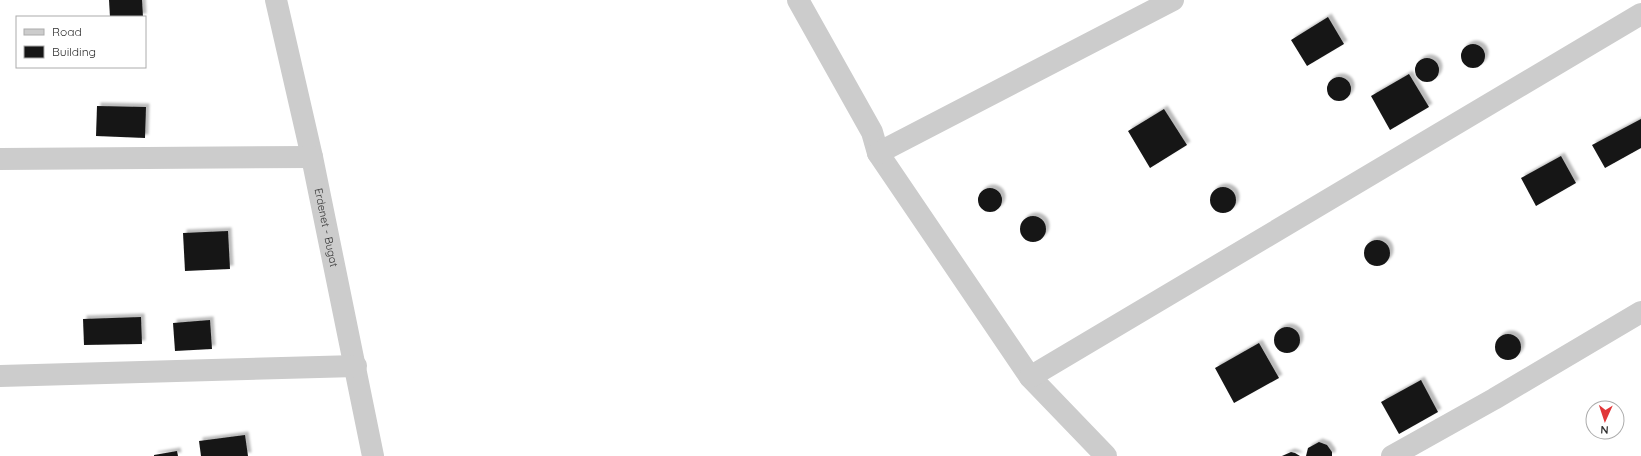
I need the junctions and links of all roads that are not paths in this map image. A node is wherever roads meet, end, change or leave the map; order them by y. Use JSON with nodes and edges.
{"nodes":[{"id":1,"x":276,"y":0,"type":"edge"},
{"id":2,"x":798,"y":0,"type":"edge"},
{"id":3,"x":1173,"y":0,"type":"edge"},
{"id":4,"x":1641,"y":14,"type":"edge"},
{"id":5,"x":878,"y":153,"type":"junction"},
{"id":6,"x":312,"y":157,"type":"junction"},
{"id":7,"x":0,"y":159,"type":"edge"},
{"id":8,"x":1641,"y":312,"type":"edge"},
{"id":9,"x":356,"y":366,"type":"junction"},
{"id":10,"x":0,"y":376,"type":"edge"},
{"id":11,"x":1030,"y":377,"type":"junction"},
{"id":12,"x":373,"y":456,"type":"edge"},
{"id":13,"x":1106,"y":456,"type":"edge"},
{"id":14,"x":1392,"y":456,"type":"edge"}],
"edges":[{"from":1,"to":6,"type":"street","name":"Erdenet - Bugat"},
{"from":2,"to":5,"type":"street"},
{"from":3,"to":5,"type":"street"},
{"from":4,"to":11,"type":"street"},
{"from":5,"to":11,"type":"street"},
{"from":6,"to":7,"type":"street"},
{"from":6,"to":9,"type":"street","name":"Erdenet - Bugat"},
{"from":8,"to":14,"type":"street"},
{"from":9,"to":10,"type":"street"},
{"from":9,"to":12,"type":"street","name":"Erdenet - Bugat"},
{"from":11,"to":13,"type":"street"}]}
